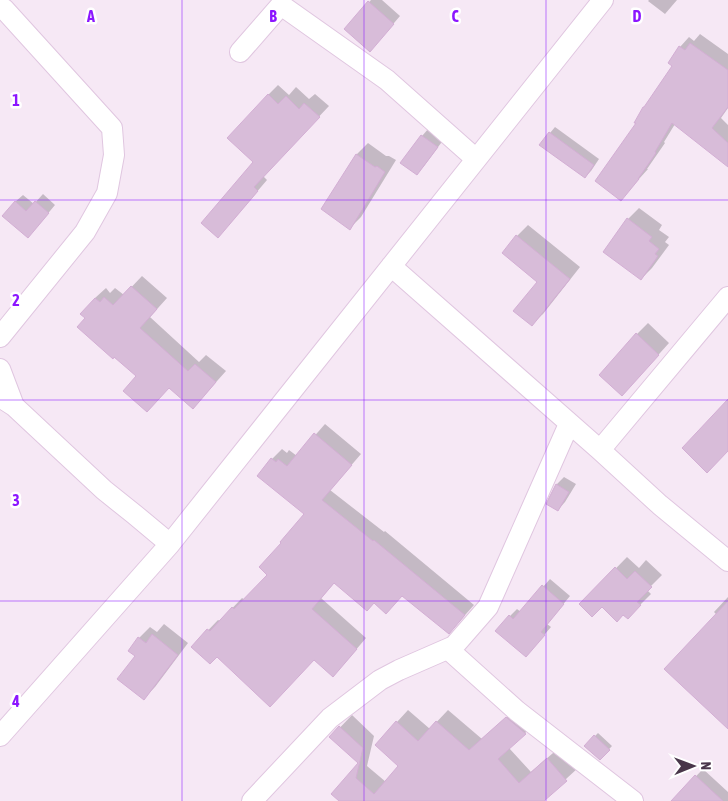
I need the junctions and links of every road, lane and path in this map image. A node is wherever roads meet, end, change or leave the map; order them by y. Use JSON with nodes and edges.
{"nodes":[{"id":1,"x":603,"y":0,"type":"edge"},
{"id":2,"x":282,"y":2,"type":"edge"},
{"id":3,"x":0,"y":7,"type":"edge"},
{"id":4,"x":588,"y":8,"type":"edge"},
{"id":5,"x":240,"y":52,"type":"dead end"},
{"id":6,"x":476,"y":159,"type":"junction"},
{"id":7,"x":391,"y":266,"type":"junction"},
{"id":8,"x":728,"y":297,"type":"edge"},
{"id":9,"x":0,"y":337,"type":"edge"},
{"id":10,"x":0,"y":369,"type":"edge"},
{"id":11,"x":7,"y":402,"type":"edge"},
{"id":12,"x":569,"y":424,"type":"junction"},
{"id":13,"x":600,"y":450,"type":"junction"},
{"id":14,"x":170,"y":544,"type":"junction"},
{"id":15,"x":728,"y":561,"type":"edge"},
{"id":16,"x":448,"y":648,"type":"junction"},
{"id":17,"x":0,"y":736,"type":"edge"},
{"id":18,"x":252,"y":801,"type":"edge"},
{"id":19,"x":633,"y":801,"type":"edge"}],
"edges":[{"from":1,"to":4,"type":"street"},
{"from":2,"to":5,"type":"street"},
{"from":2,"to":6,"type":"street"},
{"from":3,"to":9,"type":"street"},
{"from":4,"to":6,"type":"street"},
{"from":6,"to":7,"type":"street"},
{"from":7,"to":12,"type":"street"},
{"from":7,"to":14,"type":"street"},
{"from":8,"to":13,"type":"street"},
{"from":10,"to":11,"type":"street"},
{"from":11,"to":14,"type":"street"},
{"from":12,"to":13,"type":"street"},
{"from":12,"to":16,"type":"street"},
{"from":13,"to":15,"type":"street"},
{"from":14,"to":17,"type":"street"},
{"from":16,"to":18,"type":"street"},
{"from":16,"to":19,"type":"street"}]}
